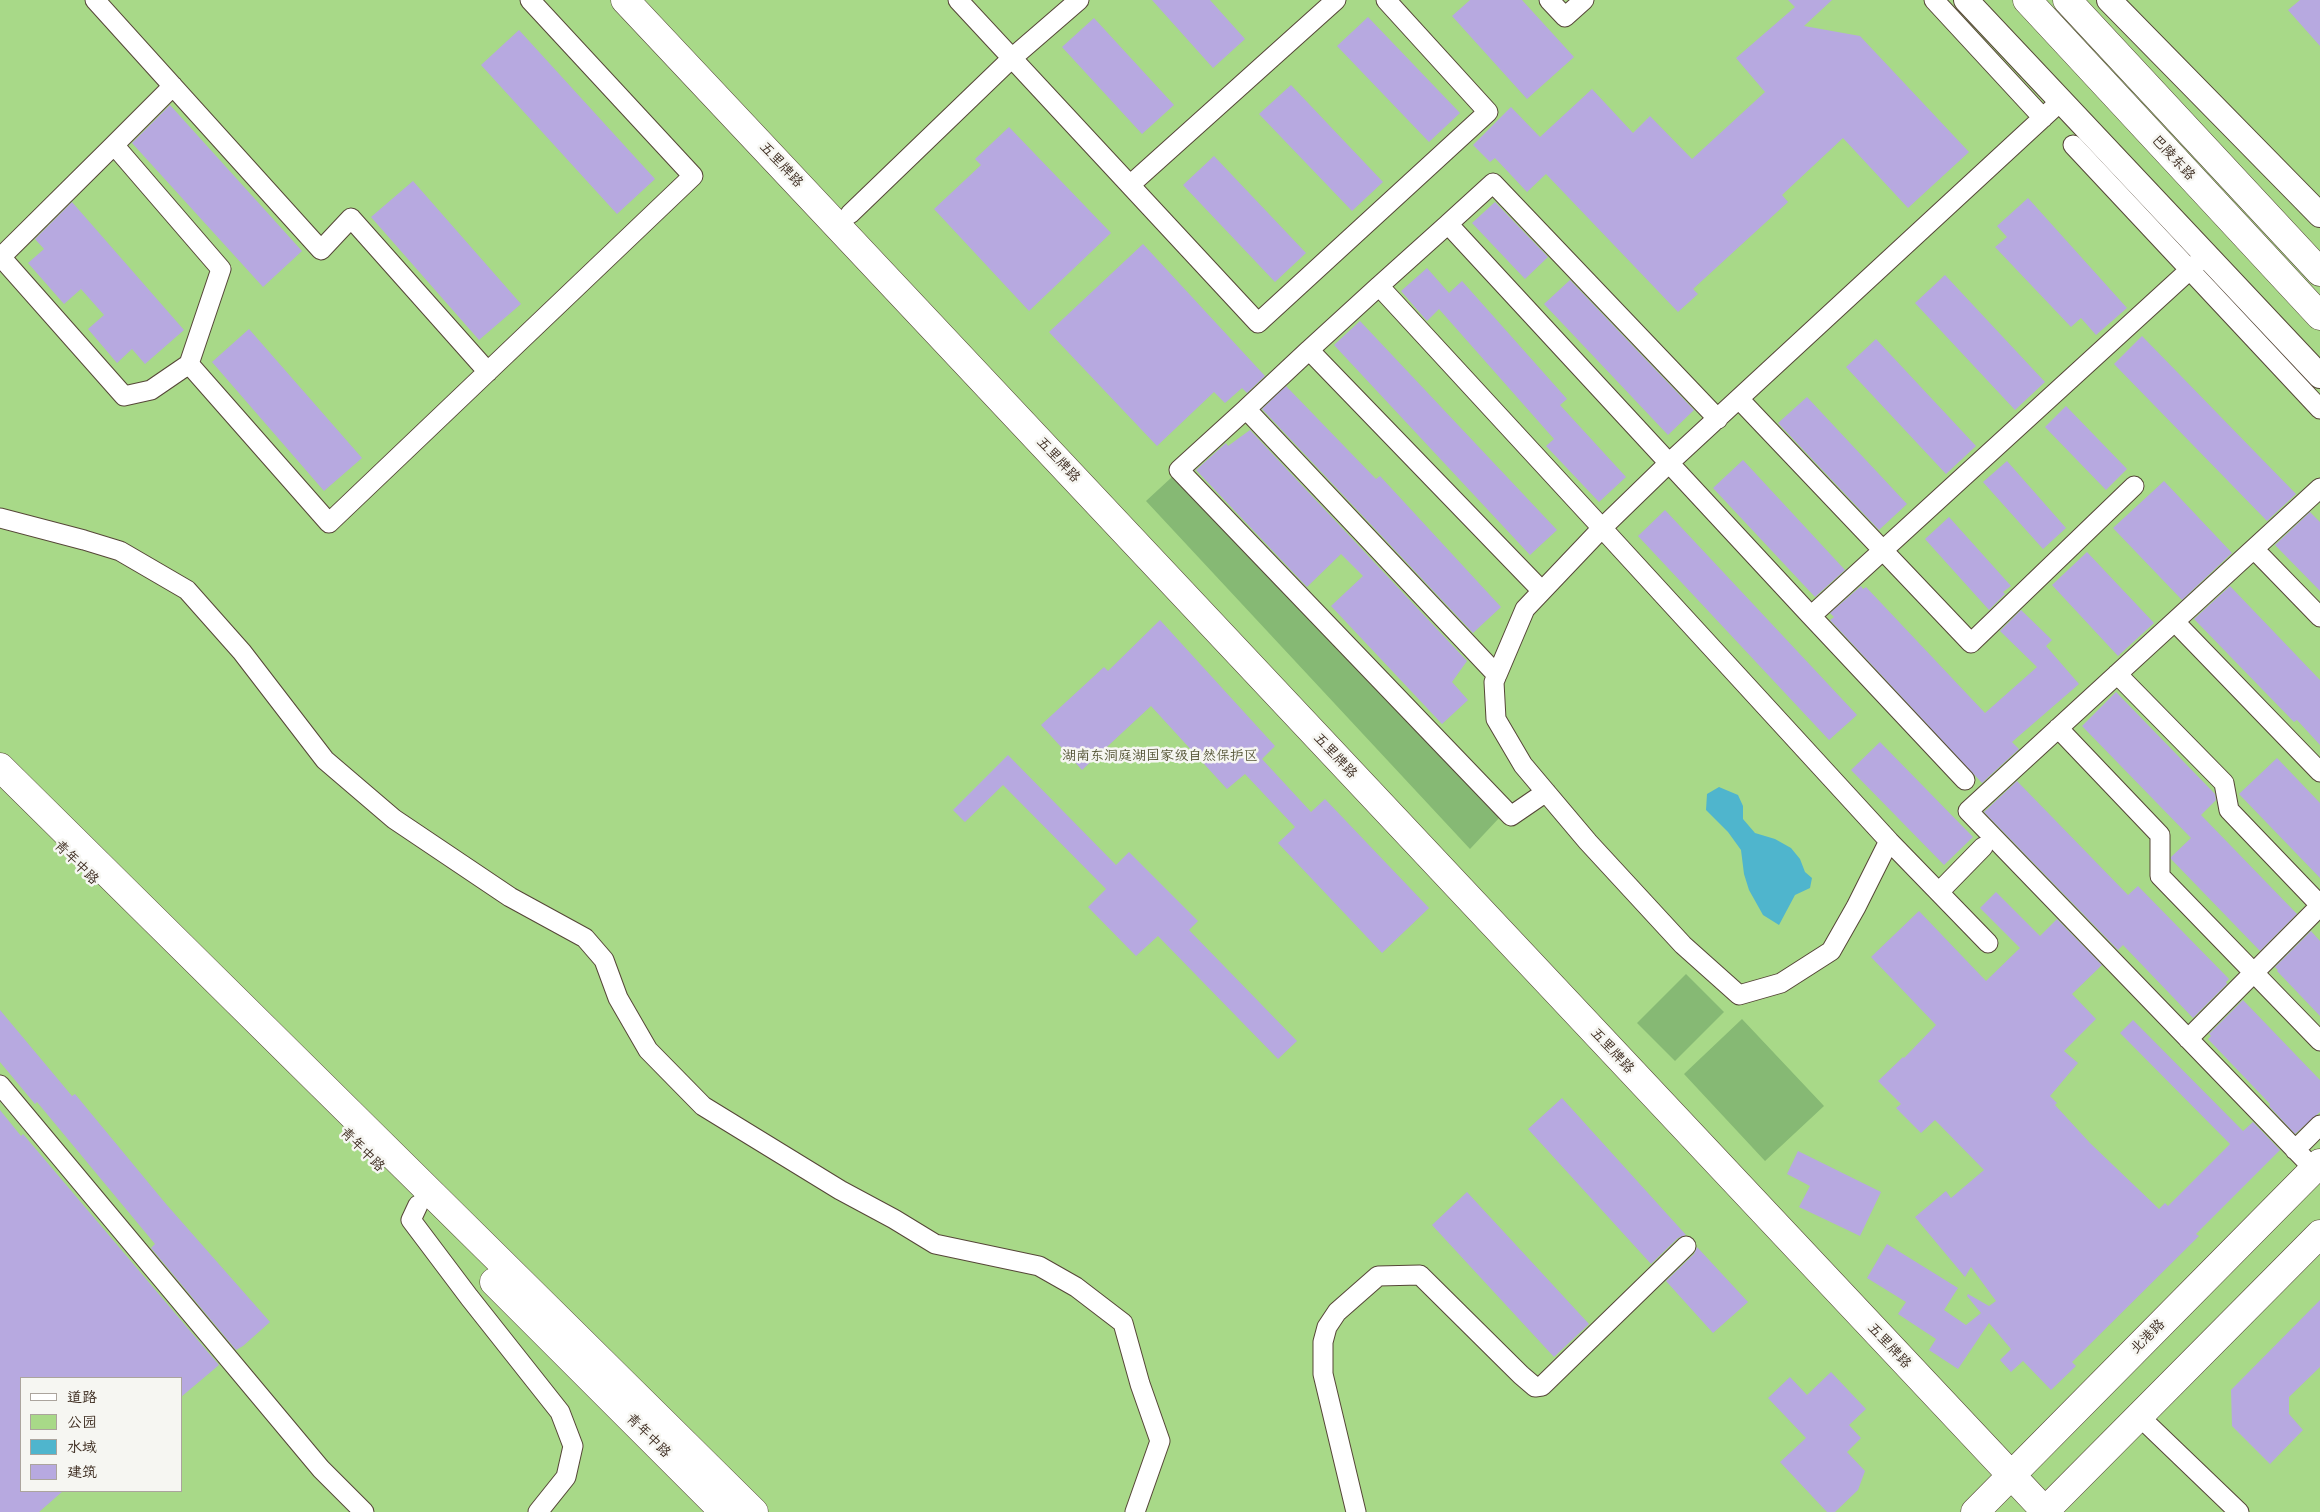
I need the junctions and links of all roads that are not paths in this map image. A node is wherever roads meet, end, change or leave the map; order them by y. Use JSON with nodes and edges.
{"nodes":[{"id":1,"x":95,"y":0,"type":"edge"},
{"id":2,"x":530,"y":0,"type":"edge"},
{"id":3,"x":626,"y":0,"type":"edge"},
{"id":4,"x":650,"y":0,"type":"edge"},
{"id":5,"x":958,"y":0,"type":"edge"},
{"id":6,"x":1079,"y":0,"type":"edge"},
{"id":7,"x":1336,"y":0,"type":"edge"},
{"id":8,"x":1386,"y":0,"type":"edge"},
{"id":9,"x":1549,"y":0,"type":"edge"},
{"id":10,"x":1584,"y":0,"type":"edge"},
{"id":11,"x":1934,"y":0,"type":"edge"},
{"id":12,"x":1966,"y":0,"type":"edge"},
{"id":13,"x":2027,"y":0,"type":"edge"},
{"id":14,"x":2067,"y":0,"type":"edge"},
{"id":15,"x":2109,"y":0,"type":"edge"},
{"id":16,"x":1012,"y":58,"type":"junction"},
{"id":17,"x":173,"y":86,"type":"junction"},
{"id":18,"x":2061,"y":101,"type":"junction"},
{"id":19,"x":2043,"y":118,"type":"junction"},
{"id":20,"x":114,"y":145,"type":"junction"},
{"id":21,"x":2074,"y":145,"type":"dead end"},
{"id":22,"x":1130,"y":185,"type":"junction"},
{"id":23,"x":850,"y":214,"type":"junction"},
{"id":24,"x":2320,"y":215,"type":"edge"},
{"id":25,"x":1448,"y":224,"type":"junction"},
{"id":26,"x":2206,"y":255,"type":"junction"},
{"id":27,"x":2320,"y":272,"type":"edge"},
{"id":28,"x":1379,"y":286,"type":"junction"},
{"id":29,"x":2320,"y":316,"type":"edge"},
{"id":30,"x":1309,"y":350,"type":"junction"},
{"id":31,"x":189,"y":364,"type":"junction"},
{"id":32,"x":488,"y":372,"type":"junction"},
{"id":33,"x":2320,"y":376,"type":"edge"},
{"id":34,"x":1739,"y":399,"type":"junction"},
{"id":35,"x":1246,"y":409,"type":"junction"},
{"id":36,"x":2320,"y":409,"type":"edge"},
{"id":37,"x":1718,"y":419,"type":"junction"},
{"id":38,"x":1669,"y":463,"type":"junction"},
{"id":39,"x":2134,"y":486,"type":"dead end"},
{"id":40,"x":2320,"y":488,"type":"edge"},
{"id":41,"x":0,"y":518,"type":"edge"},
{"id":42,"x":1602,"y":528,"type":"junction"},
{"id":43,"x":2254,"y":549,"type":"junction"},
{"id":44,"x":1883,"y":550,"type":"junction"},
{"id":45,"x":1542,"y":591,"type":"junction"},
{"id":46,"x":1811,"y":616,"type":"junction"},
{"id":47,"x":2320,"y":617,"type":"edge"},
{"id":48,"x":2175,"y":622,"type":"junction"},
{"id":49,"x":2118,"y":674,"type":"junction"},
{"id":50,"x":1497,"y":675,"type":"junction"},
{"id":51,"x":2058,"y":728,"type":"junction"},
{"id":52,"x":0,"y":767,"type":"edge"},
{"id":53,"x":2320,"y":772,"type":"edge"},
{"id":54,"x":1965,"y":780,"type":"dead end"},
{"id":55,"x":0,"y":788,"type":"edge"},
{"id":56,"x":1546,"y":792,"type":"junction"},
{"id":57,"x":1890,"y":841,"type":"junction"},
{"id":58,"x":1983,"y":847,"type":"dead end"},
{"id":59,"x":1939,"y":892,"type":"junction"},
{"id":60,"x":2320,"y":906,"type":"edge"},
{"id":61,"x":1988,"y":943,"type":"dead end"},
{"id":62,"x":2188,"y":1039,"type":"junction"},
{"id":63,"x":2320,"y":1041,"type":"edge"},
{"id":64,"x":0,"y":1085,"type":"edge"},
{"id":65,"x":2320,"y":1125,"type":"edge"},
{"id":66,"x":2295,"y":1150,"type":"junction"},
{"id":67,"x":2317,"y":1166,"type":"edge"},
{"id":68,"x":418,"y":1205,"type":"junction"},
{"id":69,"x":2320,"y":1234,"type":"edge"},
{"id":70,"x":1686,"y":1246,"type":"dead end"},
{"id":71,"x":2140,"y":1417,"type":"junction"},
{"id":72,"x":2017,"y":1470,"type":"junction"},
{"id":73,"x":2049,"y":1508,"type":"edge"},
{"id":74,"x":364,"y":1512,"type":"edge"},
{"id":75,"x":538,"y":1512,"type":"edge"},
{"id":76,"x":724,"y":1512,"type":"edge"},
{"id":77,"x":754,"y":1512,"type":"edge"},
{"id":78,"x":1135,"y":1512,"type":"edge"},
{"id":79,"x":1356,"y":1512,"type":"edge"},
{"id":80,"x":1976,"y":1512,"type":"edge"},
{"id":81,"x":2239,"y":1512,"type":"edge"}],
"edges":[{"from":1,"to":17,"type":"street"},
{"from":2,"to":32,"type":"street"},
{"from":3,"to":72,"type":"main road","name":"五里牌路"},
{"from":4,"to":23,"type":"main road","name":"五里牌路"},
{"from":5,"to":16,"type":"street"},
{"from":6,"to":16,"type":"street"},
{"from":7,"to":22,"type":"street"},
{"from":8,"to":22,"type":"street"},
{"from":9,"to":10,"type":"street"},
{"from":11,"to":19,"type":"street"},
{"from":12,"to":18,"type":"street"},
{"from":13,"to":29,"type":"main road","name":"巴陵东路"},
{"from":14,"to":27,"type":"main road"},
{"from":15,"to":24,"type":"street"},
{"from":16,"to":22,"type":"street"},
{"from":16,"to":23,"type":"street"},
{"from":17,"to":20,"type":"street"},
{"from":17,"to":32,"type":"street"},
{"from":18,"to":19,"type":"street"},
{"from":18,"to":26,"type":"street"},
{"from":19,"to":34,"type":"street"},
{"from":20,"to":31,"type":"street"},
{"from":20,"to":31,"type":"street"},
{"from":21,"to":36,"type":"street"},
{"from":23,"to":72,"type":"main road","name":"五里牌路"},
{"from":25,"to":28,"type":"street"},
{"from":25,"to":37,"type":"street"},
{"from":25,"to":38,"type":"street"},
{"from":26,"to":33,"type":"street"},
{"from":26,"to":44,"type":"street"},
{"from":28,"to":30,"type":"street"},
{"from":28,"to":42,"type":"street"},
{"from":30,"to":35,"type":"street"},
{"from":30,"to":45,"type":"street"},
{"from":31,"to":32,"type":"street"},
{"from":34,"to":37,"type":"street"},
{"from":34,"to":44,"type":"street"},
{"from":35,"to":50,"type":"street"},
{"from":35,"to":56,"type":"street"},
{"from":37,"to":38,"type":"street"},
{"from":38,"to":42,"type":"street"},
{"from":38,"to":46,"type":"street"},
{"from":39,"to":44,"type":"street"},
{"from":40,"to":43,"type":"street"},
{"from":41,"to":78,"type":"street"},
{"from":42,"to":45,"type":"street"},
{"from":42,"to":57,"type":"street"},
{"from":43,"to":47,"type":"street"},
{"from":43,"to":48,"type":"street"},
{"from":44,"to":46,"type":"street"},
{"from":45,"to":50,"type":"street"},
{"from":46,"to":54,"type":"street"},
{"from":48,"to":49,"type":"street"},
{"from":48,"to":53,"type":"street"},
{"from":49,"to":51,"type":"street"},
{"from":49,"to":60,"type":"street"},
{"from":50,"to":56,"type":"street"},
{"from":51,"to":62,"type":"street"},
{"from":51,"to":63,"type":"street"},
{"from":52,"to":77,"type":"main road"},
{"from":55,"to":68,"type":"main road","name":"青年中路"},
{"from":56,"to":57,"type":"street"},
{"from":57,"to":59,"type":"street"},
{"from":58,"to":59,"type":"street"},
{"from":59,"to":61,"type":"street"},
{"from":60,"to":62,"type":"street"},
{"from":62,"to":66,"type":"street"},
{"from":64,"to":74,"type":"street"},
{"from":65,"to":66,"type":"street"},
{"from":66,"to":67,"type":"street"},
{"from":67,"to":72,"type":"main road","name":"北港路"},
{"from":68,"to":75,"type":"street"},
{"from":68,"to":76,"type":"main road","name":"青年中路"},
{"from":69,"to":71,"type":"main road"},
{"from":70,"to":79,"type":"street"},
{"from":71,"to":73,"type":"main road"},
{"from":71,"to":81,"type":"street"},
{"from":72,"to":73,"type":"main road","name":"五里牌路"},
{"from":72,"to":80,"type":"main road","name":"北港路"}]}
